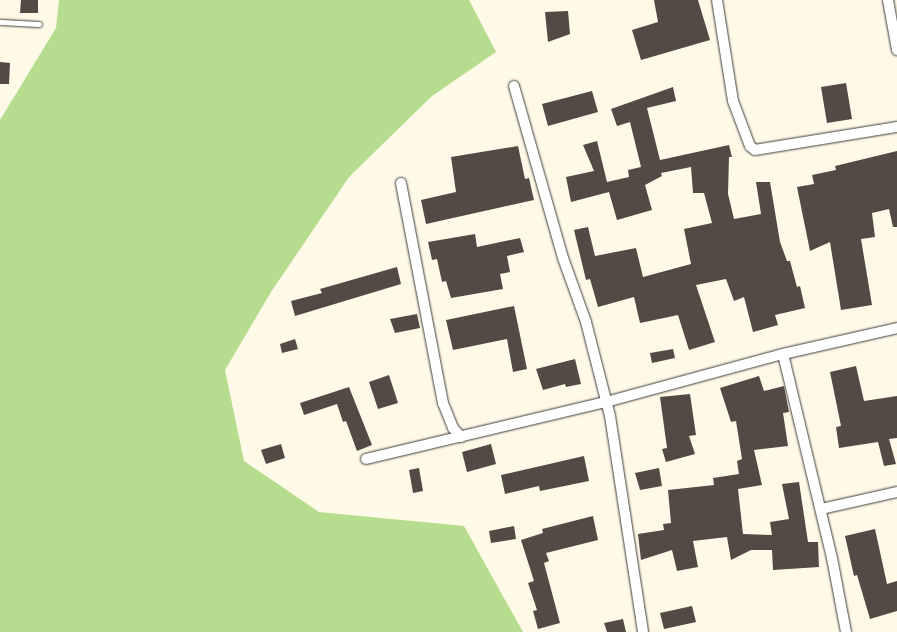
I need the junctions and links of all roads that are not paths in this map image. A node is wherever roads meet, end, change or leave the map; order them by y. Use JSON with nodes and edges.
{"nodes":[{"id":1,"x":717,"y":0,"type":"edge"},
{"id":2,"x":888,"y":0,"type":"edge"},
{"id":3,"x":0,"y":22,"type":"edge"},
{"id":4,"x":39,"y":24,"type":"dead end"},
{"id":5,"x":897,"y":50,"type":"edge"},
{"id":6,"x":514,"y":86,"type":"dead end"},
{"id":7,"x":897,"y":127,"type":"edge"},
{"id":8,"x":401,"y":183,"type":"dead end"},
{"id":9,"x":897,"y":328,"type":"edge"},
{"id":10,"x":782,"y":354,"type":"junction"},
{"id":11,"x":606,"y":402,"type":"junction"},
{"id":12,"x":461,"y":437,"type":"junction"},
{"id":13,"x":366,"y":459,"type":"dead end"},
{"id":14,"x":897,"y":492,"type":"edge"},
{"id":15,"x":821,"y":509,"type":"junction"},
{"id":16,"x":643,"y":632,"type":"edge"},
{"id":17,"x":846,"y":632,"type":"edge"}],
"edges":[{"from":1,"to":7,"type":"street"},
{"from":2,"to":5,"type":"street"},
{"from":3,"to":4,"type":"lane"},
{"from":6,"to":11,"type":"street"},
{"from":8,"to":12,"type":"street"},
{"from":9,"to":10,"type":"street"},
{"from":10,"to":11,"type":"street"},
{"from":10,"to":15,"type":"street"},
{"from":11,"to":12,"type":"street"},
{"from":11,"to":16,"type":"street"},
{"from":12,"to":13,"type":"street"},
{"from":14,"to":15,"type":"street"},
{"from":15,"to":17,"type":"street"}]}
